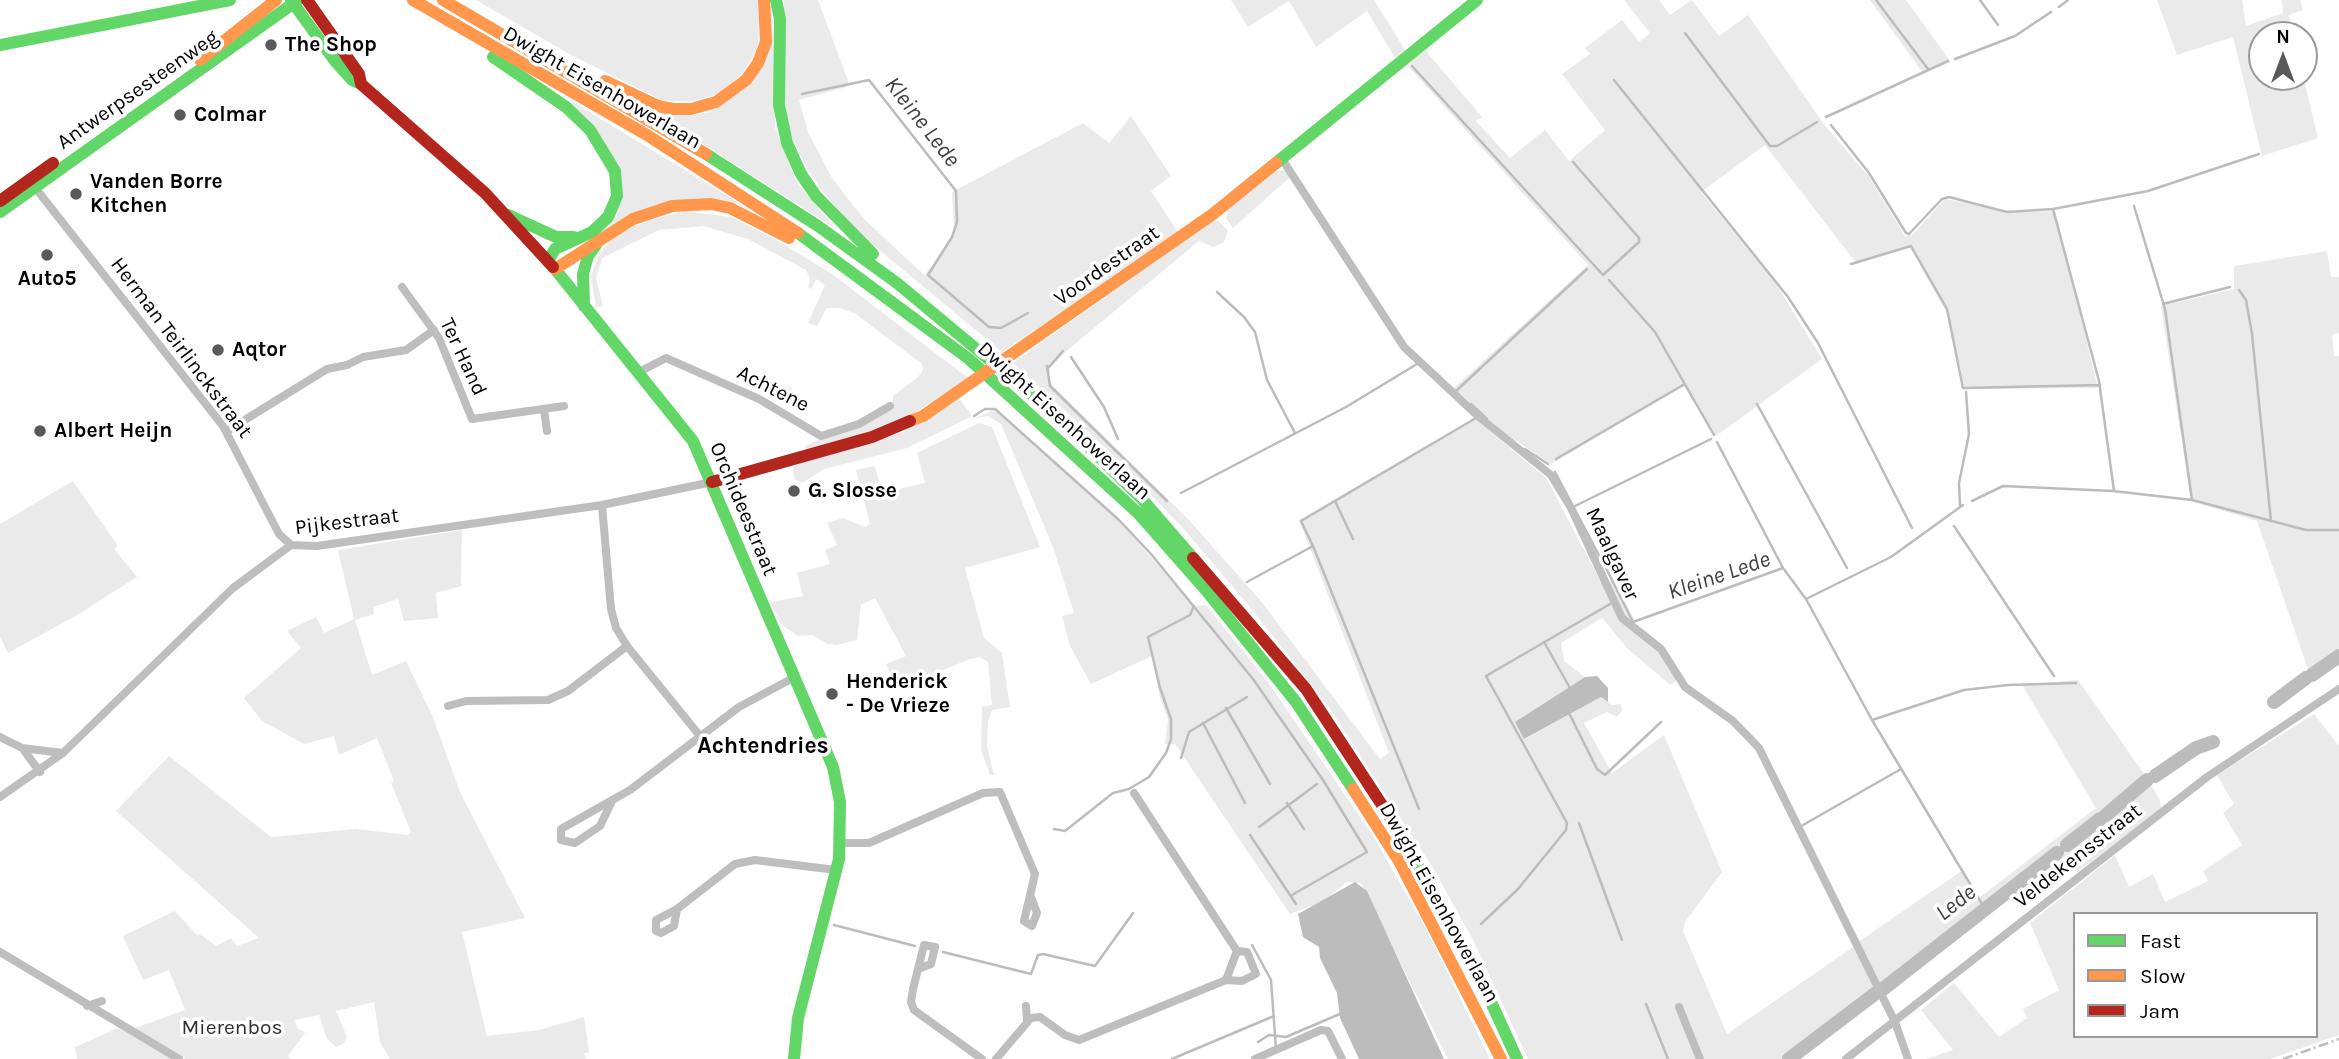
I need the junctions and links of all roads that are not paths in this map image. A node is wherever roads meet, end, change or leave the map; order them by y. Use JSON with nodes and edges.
{"nodes":[{"id":1,"x":230,"y":0,"type":"edge"},
{"id":2,"x":276,"y":0,"type":"edge"},
{"id":3,"x":307,"y":0,"type":"edge"},
{"id":4,"x":413,"y":0,"type":"edge"},
{"id":5,"x":443,"y":0,"type":"edge"},
{"id":6,"x":764,"y":0,"type":"edge"},
{"id":7,"x":776,"y":0,"type":"edge"},
{"id":8,"x":1477,"y":0,"type":"edge"},
{"id":9,"x":294,"y":1,"type":"edge"},
{"id":10,"x":1461,"y":5,"type":"edge"},
{"id":11,"x":444,"y":18,"type":"junction"},
{"id":12,"x":0,"y":45,"type":"edge"},
{"id":13,"x":548,"y":59,"type":"junction"},
{"id":14,"x":361,"y":84,"type":"junction"},
{"id":15,"x":1282,"y":159,"type":"junction"},
{"id":16,"x":32,"y":184,"type":"junction"},
{"id":17,"x":0,"y":201,"type":"edge"},
{"id":18,"x":0,"y":212,"type":"edge"},
{"id":19,"x":508,"y":215,"type":"junction"},
{"id":20,"x":577,"y":237,"type":"junction"},
{"id":21,"x":598,"y":242,"type":"junction"},
{"id":22,"x":551,"y":265,"type":"junction"},
{"id":23,"x":897,"y":283,"type":"junction"},
{"id":24,"x":402,"y":287,"type":"dead end"},
{"id":25,"x":885,"y":293,"type":"junction"},
{"id":26,"x":584,"y":306,"type":"junction"},
{"id":27,"x":434,"y":330,"type":"junction"},
{"id":28,"x":639,"y":372,"type":"junction"},
{"id":29,"x":564,"y":406,"type":"dead end"},
{"id":30,"x":890,"y":406,"type":"dead end"},
{"id":31,"x":544,"y":410,"type":"junction"},
{"id":32,"x":227,"y":431,"type":"junction"},
{"id":33,"x":547,"y":431,"type":"dead end"},
{"id":34,"x":712,"y":482,"type":"junction"},
{"id":35,"x":602,"y":505,"type":"junction"},
{"id":36,"x":291,"y":545,"type":"junction"},
{"id":37,"x":627,"y":646,"type":"junction"},
{"id":38,"x":793,"y":678,"type":"junction"},
{"id":39,"x":2339,"y":689,"type":"edge"},
{"id":40,"x":448,"y":706,"type":"dead end"},
{"id":41,"x":700,"y":736,"type":"junction"},
{"id":42,"x":0,"y":737,"type":"edge"},
{"id":43,"x":22,"y":748,"type":"junction"},
{"id":44,"x":63,"y":753,"type":"junction"},
{"id":45,"x":40,"y":772,"type":"junction"},
{"id":46,"x":1134,"y":793,"type":"dead end"},
{"id":47,"x":0,"y":797,"type":"edge"},
{"id":48,"x":611,"y":803,"type":"junction"},
{"id":49,"x":840,"y":844,"type":"junction"},
{"id":50,"x":836,"y":870,"type":"junction"},
{"id":51,"x":1031,"y":897,"type":"dead end"},
{"id":52,"x":677,"y":909,"type":"dead end"},
{"id":53,"x":1237,"y":951,"type":"junction"},
{"id":54,"x":0,"y":952,"type":"edge"},
{"id":55,"x":918,"y":970,"type":"dead end"},
{"id":56,"x":1226,"y":980,"type":"junction"},
{"id":57,"x":102,"y":1001,"type":"dead end"},
{"id":58,"x":87,"y":1006,"type":"junction"},
{"id":59,"x":1026,"y":1006,"type":"dead end"},
{"id":60,"x":1679,"y":1007,"type":"dead end"},
{"id":61,"x":1029,"y":1019,"type":"junction"},
{"id":62,"x":1895,"y":1022,"type":"junction"},
{"id":63,"x":179,"y":1059,"type":"edge"},
{"id":64,"x":794,"y":1059,"type":"edge"},
{"id":65,"x":982,"y":1059,"type":"edge"},
{"id":66,"x":996,"y":1059,"type":"edge"},
{"id":67,"x":1255,"y":1059,"type":"edge"},
{"id":68,"x":1342,"y":1059,"type":"edge"},
{"id":69,"x":1501,"y":1059,"type":"edge"},
{"id":70,"x":1517,"y":1059,"type":"edge"},
{"id":71,"x":1700,"y":1059,"type":"edge"},
{"id":72,"x":1846,"y":1059,"type":"edge"},
{"id":73,"x":1908,"y":1059,"type":"edge"}],
"edges":[{"from":1,"to":12,"type":"main road"},
{"from":2,"to":16,"type":"main road","name":"Antwerpsesteenweg"},
{"from":3,"to":14,"type":"main road","name":"Orchideestraat"},
{"from":4,"to":11,"type":"main road","name":"Dwight Eisenhowerlaan"},
{"from":5,"to":13,"type":"main road","name":"Dwight Eisenhowerlaan"},
{"from":6,"to":13,"type":"main road"},
{"from":7,"to":23,"type":"main road"},
{"from":8,"to":10,"type":"main road","name":"Voordestraat"},
{"from":9,"to":14,"type":"main road","name":"Orchideestraat"},
{"from":9,"to":16,"type":"main road","name":"Antwerpsesteenweg"},
{"from":10,"to":15,"type":"main road","name":"Voordestraat"},
{"from":11,"to":20,"type":"main road"},
{"from":11,"to":25,"type":"main road","name":"Dwight Eisenhowerlaan"},
{"from":13,"to":23,"type":"main road","name":"Dwight Eisenhowerlaan"},
{"from":14,"to":19,"type":"main road","name":"Orchideestraat"},
{"from":15,"to":34,"type":"main road","name":"Voordestraat"},
{"from":15,"to":62,"type":"street","name":"Maalgaver"},
{"from":16,"to":17,"type":"main road","name":"Antwerpsesteenweg"},
{"from":16,"to":18,"type":"main road","name":"Antwerpsesteenweg"},
{"from":16,"to":32,"type":"street","name":"Herman Teirlinckstraat"},
{"from":19,"to":20,"type":"main road"},
{"from":19,"to":22,"type":"main road","name":"Orchideestraat"},
{"from":20,"to":22,"type":"main road"},
{"from":21,"to":22,"type":"main road"},
{"from":21,"to":25,"type":"main road"},
{"from":21,"to":26,"type":"main road"},
{"from":22,"to":26,"type":"main road","name":"Orchideestraat"},
{"from":23,"to":70,"type":"main road","name":"Dwight Eisenhowerlaan"},
{"from":24,"to":27,"type":"street","name":"Ter Hand"},
{"from":25,"to":69,"type":"main road","name":"Dwight Eisenhowerlaan"},
{"from":26,"to":28,"type":"main road","name":"Orchideestraat"},
{"from":27,"to":31,"type":"street","name":"Ter Hand"},
{"from":27,"to":32,"type":"street"},
{"from":28,"to":30,"type":"street","name":"Achtene"},
{"from":28,"to":34,"type":"main road","name":"Orchideestraat"},
{"from":29,"to":31,"type":"street","name":"Ter Hand"},
{"from":31,"to":33,"type":"street"},
{"from":32,"to":36,"type":"street","name":"Herman Teirlinckstraat"},
{"from":34,"to":35,"type":"street","name":"Pijkestraat"},
{"from":34,"to":38,"type":"main road","name":"Orchideestraat"},
{"from":35,"to":36,"type":"street","name":"Pijkestraat"},
{"from":35,"to":37,"type":"street"},
{"from":36,"to":44,"type":"street","name":"Pijkestraat"},
{"from":37,"to":40,"type":"street"},
{"from":37,"to":41,"type":"street"},
{"from":38,"to":41,"type":"street"},
{"from":38,"to":49,"type":"main road","name":"Orchideestraat"},
{"from":39,"to":62,"type":"street","name":"Veldekensstraat"},
{"from":41,"to":48,"type":"street"},
{"from":42,"to":43,"type":"street"},
{"from":43,"to":44,"type":"street"},
{"from":43,"to":45,"type":"street"},
{"from":44,"to":45,"type":"street","name":"Pijkestraat"},
{"from":45,"to":47,"type":"street","name":"Pijkestraat"},
{"from":46,"to":53,"type":"street"},
{"from":48,"to":48,"type":"street"},
{"from":49,"to":50,"type":"main road","name":"Orchideestraat"},
{"from":49,"to":51,"type":"street"},
{"from":50,"to":52,"type":"street"},
{"from":50,"to":64,"type":"main road","name":"Orchideestraat"},
{"from":53,"to":56,"type":"street"},
{"from":53,"to":56,"type":"street"},
{"from":54,"to":58,"type":"street"},
{"from":55,"to":65,"type":"street"},
{"from":56,"to":61,"type":"street"},
{"from":57,"to":58,"type":"street"},
{"from":58,"to":63,"type":"street"},
{"from":59,"to":61,"type":"street"},
{"from":60,"to":71,"type":"street"},
{"from":61,"to":66,"type":"street"},
{"from":62,"to":72,"type":"street","name":"Veldekensstraat"},
{"from":62,"to":73,"type":"street","name":"Maalgaver"},
{"from":67,"to":68,"type":"street"}]}
